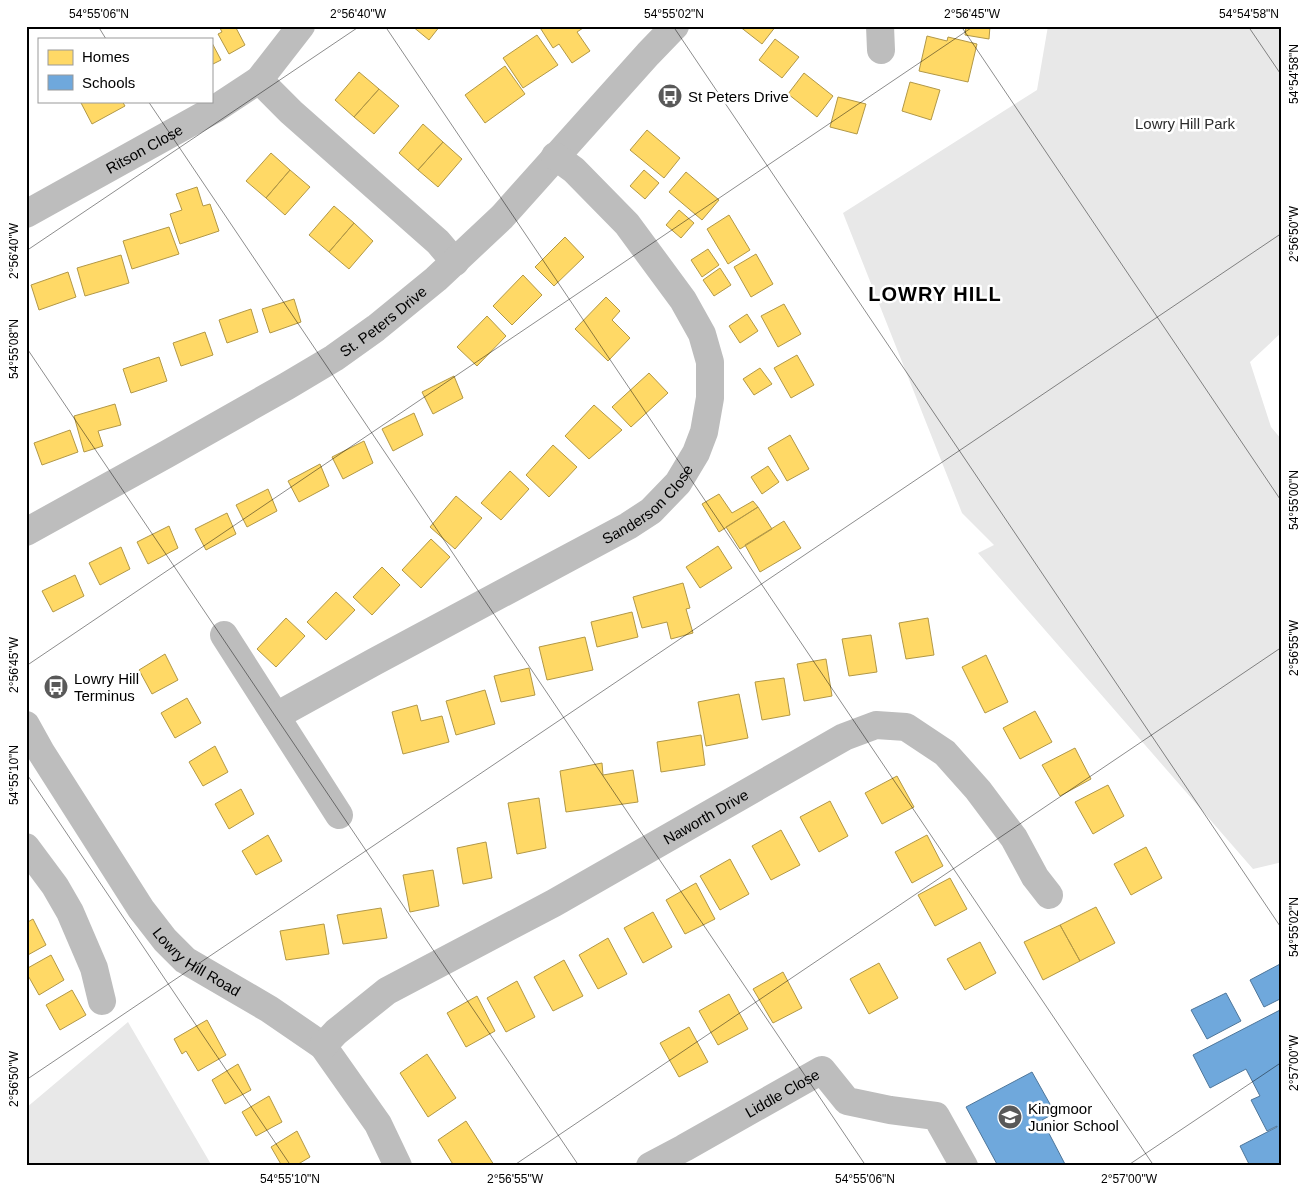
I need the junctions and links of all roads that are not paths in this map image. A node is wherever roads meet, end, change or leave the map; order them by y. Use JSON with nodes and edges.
{"nodes":[{"id":1,"x":301,"y":26,"type":"edge"},
{"id":2,"x":675,"y":26,"type":"edge"},
{"id":3,"x":259,"y":80,"type":"junction"},
{"id":4,"x":555,"y":156,"type":"junction"},
{"id":5,"x":26,"y":214,"type":"edge"},
{"id":6,"x":455,"y":262,"type":"junction"},
{"id":7,"x":26,"y":532,"type":"edge"},
{"id":8,"x":224,"y":635,"type":"dead end"},
{"id":9,"x":276,"y":716,"type":"junction"},
{"id":10,"x":26,"y":725,"type":"edge"},
{"id":11,"x":34,"y":756,"type":"edge"},
{"id":12,"x":339,"y":815,"type":"dead end"},
{"id":13,"x":26,"y":848,"type":"edge"},
{"id":14,"x":1049,"y":895,"type":"dead end"},
{"id":15,"x":102,"y":1001,"type":"dead end"},
{"id":16,"x":322,"y":1046,"type":"junction"},
{"id":17,"x":688,"y":1157,"type":"edge"},
{"id":18,"x":398,"y":1166,"type":"edge"},
{"id":19,"x":650,"y":1166,"type":"edge"},
{"id":20,"x":964,"y":1166,"type":"edge"}],
"edges":[{"from":1,"to":3,"type":"street","name":"Ritson Close"},
{"from":2,"to":4,"type":"street","name":"St. Peters Drive"},
{"from":3,"to":5,"type":"street","name":"Ritson Close"},
{"from":3,"to":6,"type":"street"},
{"from":4,"to":6,"type":"street","name":"St. Peters Drive"},
{"from":4,"to":9,"type":"street","name":"Sanderson Close"},
{"from":6,"to":7,"type":"street","name":"St. Peters Drive"},
{"from":8,"to":9,"type":"street"},
{"from":9,"to":12,"type":"street"},
{"from":10,"to":11,"type":"street","name":"Lowry Hill Road"},
{"from":11,"to":16,"type":"street","name":"Lowry Hill Road"},
{"from":13,"to":15,"type":"street"},
{"from":14,"to":16,"type":"street","name":"Naworth Drive"},
{"from":16,"to":18,"type":"street","name":"Lowry Hill Road"},
{"from":17,"to":19,"type":"street","name":"Liddle Close"},
{"from":17,"to":20,"type":"street","name":"Liddle Close"}]}
